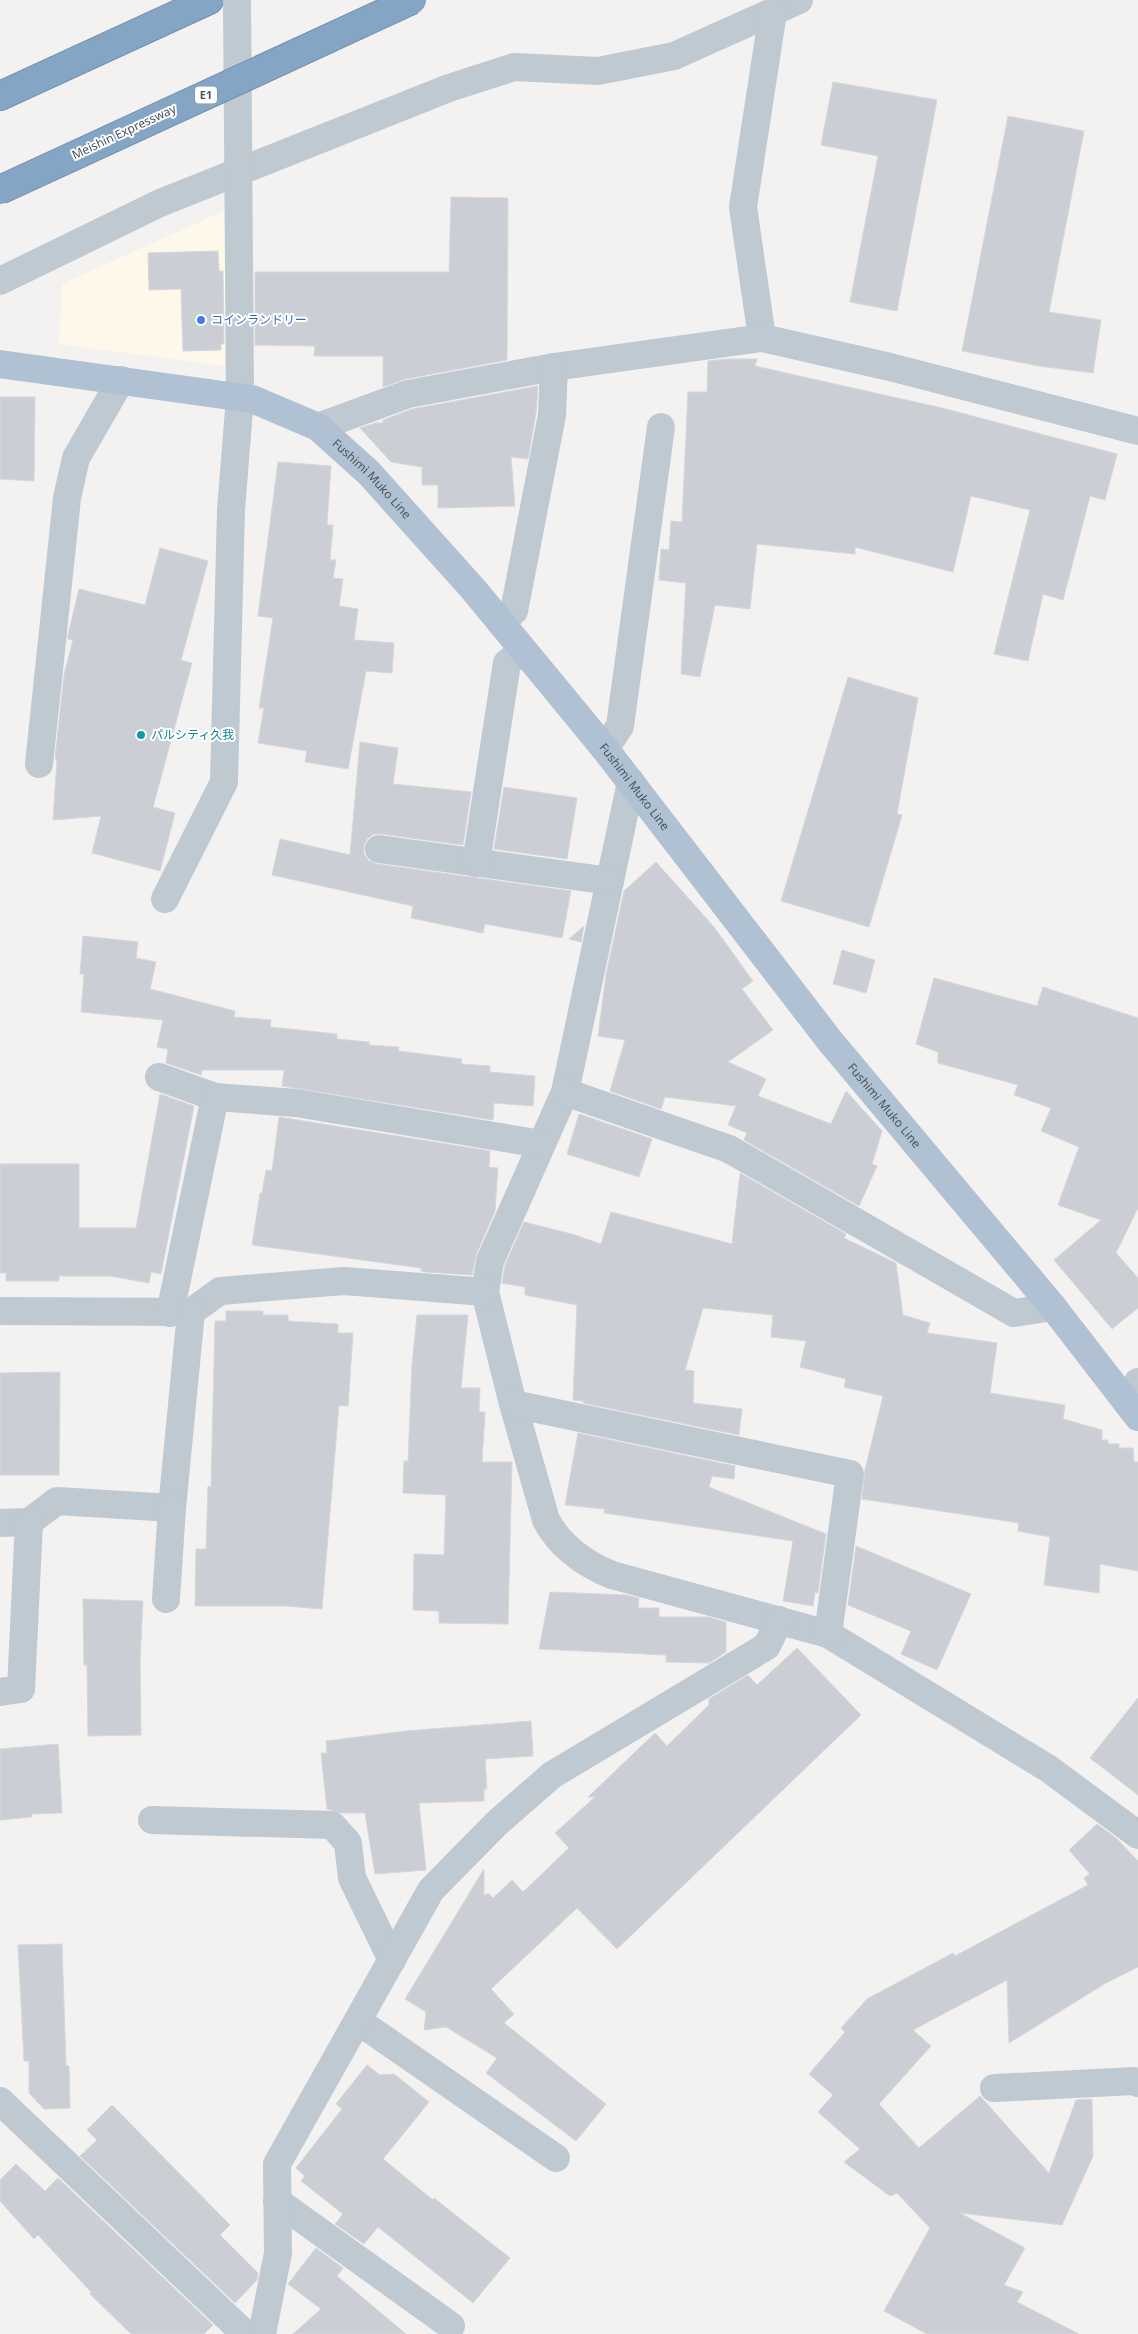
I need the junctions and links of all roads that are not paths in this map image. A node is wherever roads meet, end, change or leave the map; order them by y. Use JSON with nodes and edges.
{"nodes":[{"id":1,"x":210,"y":0,"type":"edge"},
{"id":2,"x":237,"y":0,"type":"edge"},
{"id":3,"x":412,"y":0,"type":"edge"},
{"id":4,"x":799,"y":0,"type":"edge"},
{"id":5,"x":773,"y":12,"type":"junction"},
{"id":6,"x":0,"y":96,"type":"edge"},
{"id":7,"x":238,"y":172,"type":"junction"},
{"id":8,"x":0,"y":190,"type":"edge"},
{"id":9,"x":0,"y":281,"type":"edge"},
{"id":10,"x":762,"y":338,"type":"junction"},
{"id":11,"x":0,"y":364,"type":"edge"},
{"id":12,"x":554,"y":367,"type":"junction"},
{"id":13,"x":121,"y":380,"type":"junction"},
{"id":14,"x":240,"y":397,"type":"junction"},
{"id":15,"x":318,"y":427,"type":"junction"},
{"id":16,"x":661,"y":427,"type":"dead end"},
{"id":17,"x":1138,"y":431,"type":"edge"},
{"id":18,"x":501,"y":623,"type":"junction"},
{"id":19,"x":523,"y":650,"type":"junction"},
{"id":20,"x":605,"y":749,"type":"junction"},
{"id":21,"x":39,"y":764,"type":"dead end"},
{"id":22,"x":631,"y":782,"type":"junction"},
{"id":23,"x":379,"y":849,"type":"dead end"},
{"id":24,"x":476,"y":863,"type":"junction"},
{"id":25,"x":610,"y":881,"type":"junction"},
{"id":26,"x":165,"y":899,"type":"dead end"},
{"id":27,"x":159,"y":1077,"type":"dead end"},
{"id":28,"x":565,"y":1092,"type":"junction"},
{"id":29,"x":216,"y":1097,"type":"junction"},
{"id":30,"x":541,"y":1144,"type":"junction"},
{"id":31,"x":485,"y":1292,"type":"junction"},
{"id":32,"x":1054,"y":1307,"type":"junction"},
{"id":33,"x":0,"y":1311,"type":"edge"},
{"id":34,"x":180,"y":1312,"type":"junction"},
{"id":35,"x":1134,"y":1400,"type":"edge"},
{"id":36,"x":513,"y":1404,"type":"junction"},
{"id":37,"x":172,"y":1508,"type":"junction"},
{"id":38,"x":29,"y":1522,"type":"junction"},
{"id":39,"x":0,"y":1523,"type":"edge"},
{"id":40,"x":166,"y":1600,"type":"dead end"},
{"id":41,"x":779,"y":1620,"type":"junction"},
{"id":42,"x":828,"y":1634,"type":"junction"},
{"id":43,"x":0,"y":1692,"type":"edge"},
{"id":44,"x":152,"y":1820,"type":"dead end"},
{"id":45,"x":1138,"y":1835,"type":"edge"},
{"id":46,"x":392,"y":1960,"type":"junction"},
{"id":47,"x":358,"y":2021,"type":"junction"},
{"id":48,"x":1138,"y":2083,"type":"edge"},
{"id":49,"x":994,"y":2088,"type":"dead end"},
{"id":50,"x":0,"y":2101,"type":"edge"},
{"id":51,"x":556,"y":2158,"type":"dead end"},
{"id":52,"x":277,"y":2201,"type":"junction"},
{"id":53,"x":451,"y":2326,"type":"dead end"},
{"id":54,"x":245,"y":2334,"type":"edge"},
{"id":55,"x":262,"y":2334,"type":"edge"}],
"edges":[{"from":1,"to":6,"type":"highway"},
{"from":2,"to":7,"type":"street"},
{"from":3,"to":8,"type":"highway","name":"Meishin Expressway","number":"E1","bridge":true},
{"from":4,"to":5,"type":"street"},
{"from":5,"to":7,"type":"street"},
{"from":5,"to":10,"type":"street"},
{"from":7,"to":9,"type":"street"},
{"from":7,"to":14,"type":"street"},
{"from":10,"to":12,"type":"street"},
{"from":10,"to":17,"type":"street"},
{"from":11,"to":13,"type":"main road","name":"Fushimi Muko Line"},
{"from":12,"to":15,"type":"street"},
{"from":12,"to":18,"type":"street"},
{"from":13,"to":14,"type":"main road","name":"Fushimi Muko Line"},
{"from":13,"to":21,"type":"street"},
{"from":14,"to":15,"type":"main road","name":"Fushimi Muko Line"},
{"from":14,"to":26,"type":"street"},
{"from":15,"to":18,"type":"main road","name":"Fushimi Muko Line"},
{"from":16,"to":20,"type":"street"},
{"from":18,"to":19,"type":"main road","name":"Fushimi Muko Line"},
{"from":19,"to":20,"type":"main road","name":"Fushimi Muko Line"},
{"from":19,"to":24,"type":"street"},
{"from":20,"to":22,"type":"main road","name":"Fushimi Muko Line"},
{"from":22,"to":25,"type":"street"},
{"from":22,"to":32,"type":"main road","name":"Fushimi Muko Line"},
{"from":23,"to":24,"type":"street"},
{"from":24,"to":25,"type":"street"},
{"from":25,"to":28,"type":"street"},
{"from":27,"to":29,"type":"street"},
{"from":28,"to":30,"type":"street"},
{"from":28,"to":32,"type":"street"},
{"from":29,"to":30,"type":"street"},
{"from":29,"to":34,"type":"street"},
{"from":30,"to":31,"type":"street"},
{"from":31,"to":34,"type":"street"},
{"from":31,"to":36,"type":"street"},
{"from":32,"to":35,"type":"main road","name":"Fushimi Muko Line"},
{"from":33,"to":34,"type":"street"},
{"from":34,"to":37,"type":"street"},
{"from":36,"to":41,"type":"street"},
{"from":36,"to":42,"type":"street"},
{"from":37,"to":38,"type":"street"},
{"from":37,"to":40,"type":"street"},
{"from":38,"to":39,"type":"street"},
{"from":38,"to":43,"type":"street"},
{"from":41,"to":42,"type":"street"},
{"from":41,"to":46,"type":"street"},
{"from":42,"to":45,"type":"street"},
{"from":44,"to":46,"type":"street"},
{"from":46,"to":47,"type":"street"},
{"from":47,"to":51,"type":"street"},
{"from":47,"to":52,"type":"street"},
{"from":48,"to":49,"type":"street"},
{"from":50,"to":54,"type":"street"},
{"from":52,"to":53,"type":"street"},
{"from":52,"to":55,"type":"street"}]}
